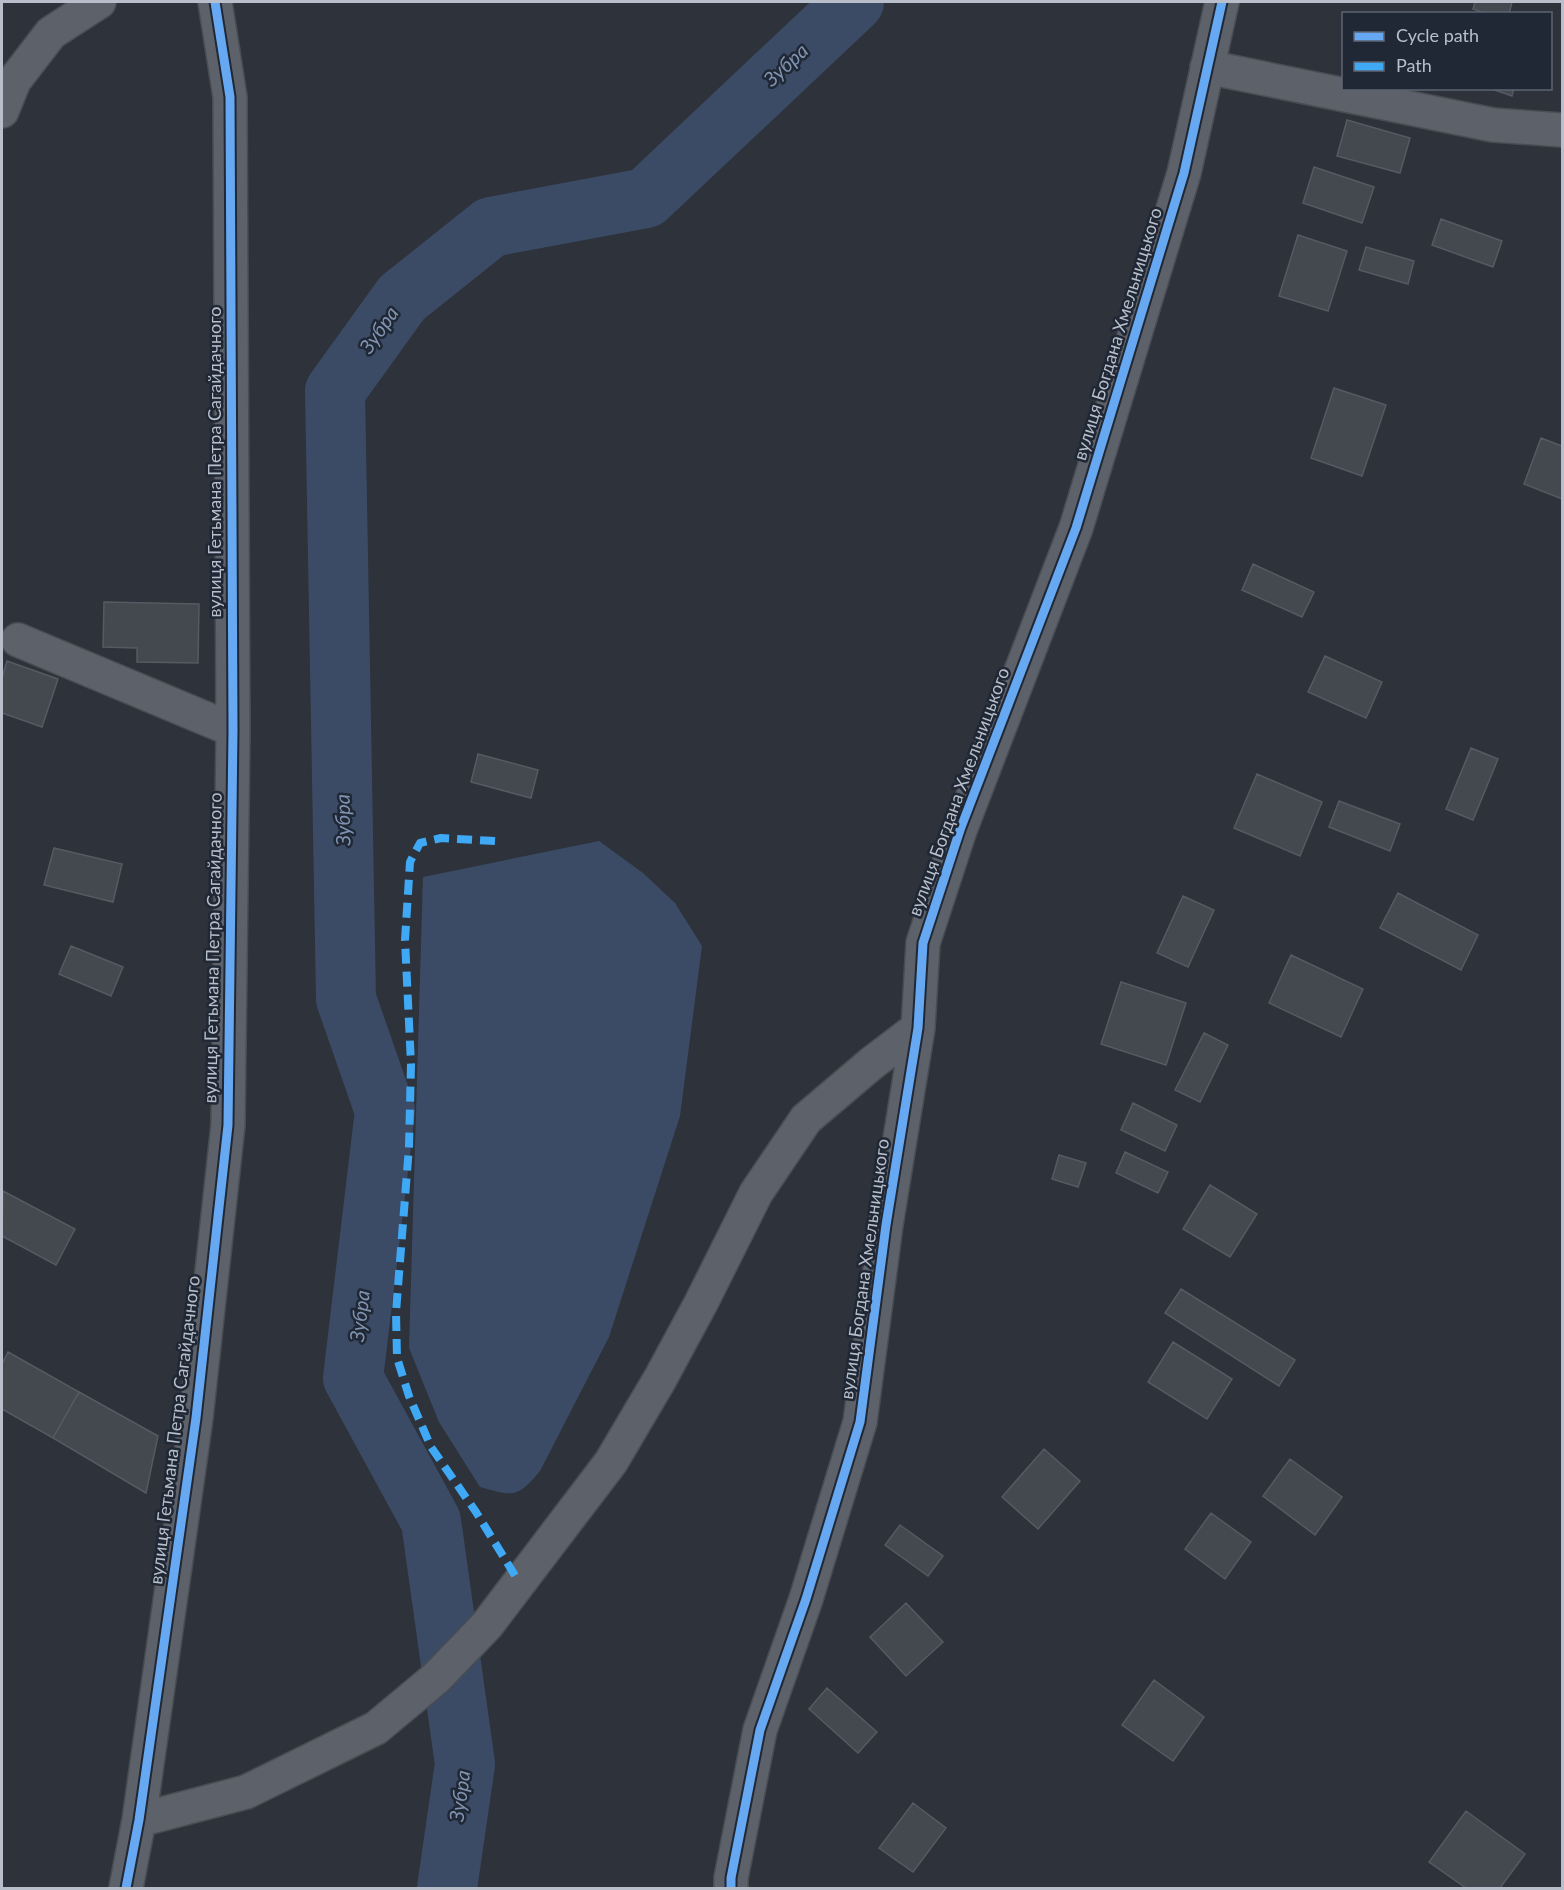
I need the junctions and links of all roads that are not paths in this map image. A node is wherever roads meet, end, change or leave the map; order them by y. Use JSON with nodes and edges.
{"nodes":[{"id":1,"x":99,"y":2,"type":"edge"},
{"id":2,"x":215,"y":2,"type":"edge"},
{"id":3,"x":1222,"y":2,"type":"edge"},
{"id":4,"x":1207,"y":67,"type":"junction"},
{"id":5,"x":2,"y":111,"type":"edge"},
{"id":6,"x":1563,"y":130,"type":"edge"},
{"id":7,"x":18,"y":640,"type":"dead end"},
{"id":8,"x":233,"y":730,"type":"junction"},
{"id":9,"x":918,"y":1028,"type":"junction"},
{"id":10,"x":139,"y":1820,"type":"junction"},
{"id":11,"x":738,"y":1885,"type":"edge"},
{"id":12,"x":126,"y":1888,"type":"edge"}],
"edges":[{"from":1,"to":5,"type":"street"},
{"from":2,"to":8,"type":"street","name":"вулиця Гетьмана Петра Сагайдачного"},
{"from":3,"to":4,"type":"street","name":"вулиця Богдана Хмельницького"},
{"from":4,"to":6,"type":"street"},
{"from":4,"to":9,"type":"street","name":"вулиця Богдана Хмельницького"},
{"from":7,"to":8,"type":"street"},
{"from":8,"to":10,"type":"street","name":"вулиця Гетьмана Петра Сагайдачного"},
{"from":9,"to":10,"type":"street"},
{"from":9,"to":11,"type":"street","name":"вулиця Богдана Хмельницького"},
{"from":10,"to":12,"type":"street","name":"вулиця Гетьмана Петра Сагайдачного"}]}
